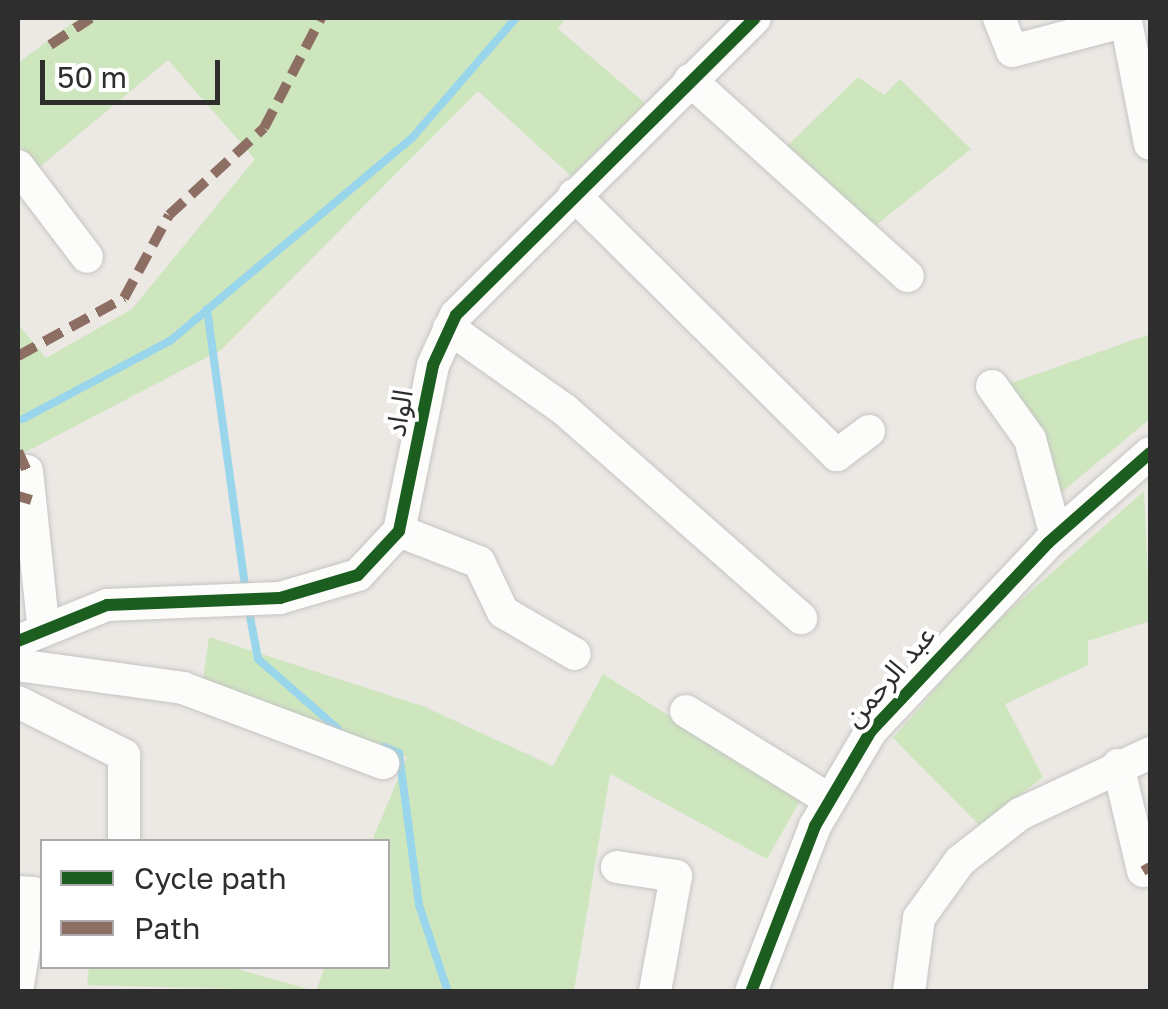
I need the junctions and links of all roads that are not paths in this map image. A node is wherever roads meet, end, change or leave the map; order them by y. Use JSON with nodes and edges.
{"nodes":[{"id":1,"x":755,"y":18,"type":"edge"},
{"id":2,"x":999,"y":18,"type":"edge"},
{"id":3,"x":1131,"y":19,"type":"edge"},
{"id":4,"x":690,"y":80,"type":"junction"},
{"id":5,"x":1150,"y":144,"type":"edge"},
{"id":6,"x":18,"y":166,"type":"edge"},
{"id":7,"x":574,"y":195,"type":"junction"},
{"id":8,"x":87,"y":256,"type":"dead end"},
{"id":9,"x":908,"y":276,"type":"dead end"},
{"id":10,"x":449,"y":328,"type":"junction"},
{"id":11,"x":992,"y":386,"type":"dead end"},
{"id":12,"x":869,"y":431,"type":"dead end"},
{"id":13,"x":1150,"y":453,"type":"edge"},
{"id":14,"x":27,"y":471,"type":"dead end"},
{"id":15,"x":400,"y":531,"type":"junction"},
{"id":16,"x":1056,"y":536,"type":"junction"},
{"id":17,"x":801,"y":618,"type":"dead end"},
{"id":18,"x":30,"y":632,"type":"edge"},
{"id":19,"x":575,"y":654,"type":"dead end"},
{"id":20,"x":18,"y":665,"type":"edge"},
{"id":21,"x":18,"y":702,"type":"edge"},
{"id":22,"x":686,"y":710,"type":"dead end"},
{"id":23,"x":1150,"y":753,"type":"edge"},
{"id":24,"x":383,"y":763,"type":"dead end"},
{"id":25,"x":1118,"y":765,"type":"junction"},
{"id":26,"x":828,"y":799,"type":"junction"},
{"id":27,"x":124,"y":839,"type":"edge"},
{"id":28,"x":618,"y":867,"type":"dead end"},
{"id":29,"x":1143,"y":871,"type":"dead end"},
{"id":30,"x":18,"y":892,"type":"edge"},
{"id":31,"x":18,"y":985,"type":"edge"},
{"id":32,"x":655,"y":992,"type":"edge"},
{"id":33,"x":751,"y":992,"type":"edge"},
{"id":34,"x":908,"y":992,"type":"edge"}],
"edges":[{"from":1,"to":4,"type":"street","name":"الواد"},
{"from":2,"to":3,"type":"street"},
{"from":3,"to":5,"type":"street"},
{"from":4,"to":7,"type":"street","name":"الواد"},
{"from":4,"to":9,"type":"street"},
{"from":6,"to":8,"type":"street"},
{"from":7,"to":10,"type":"street","name":"الواد"},
{"from":7,"to":12,"type":"street"},
{"from":10,"to":15,"type":"street","name":"الواد"},
{"from":10,"to":17,"type":"street"},
{"from":11,"to":16,"type":"street"},
{"from":13,"to":16,"type":"street","name":"عبد الرحمن"},
{"from":14,"to":18,"type":"street"},
{"from":15,"to":18,"type":"street"},
{"from":15,"to":19,"type":"street"},
{"from":16,"to":26,"type":"street","name":"عبد الرحمن"},
{"from":20,"to":24,"type":"street"},
{"from":21,"to":27,"type":"street"},
{"from":22,"to":26,"type":"street"},
{"from":23,"to":25,"type":"street"},
{"from":25,"to":29,"type":"street"},
{"from":25,"to":34,"type":"street"},
{"from":26,"to":33,"type":"street","name":"عبد الرحمن"},
{"from":28,"to":32,"type":"street"},
{"from":30,"to":31,"type":"street"}]}
